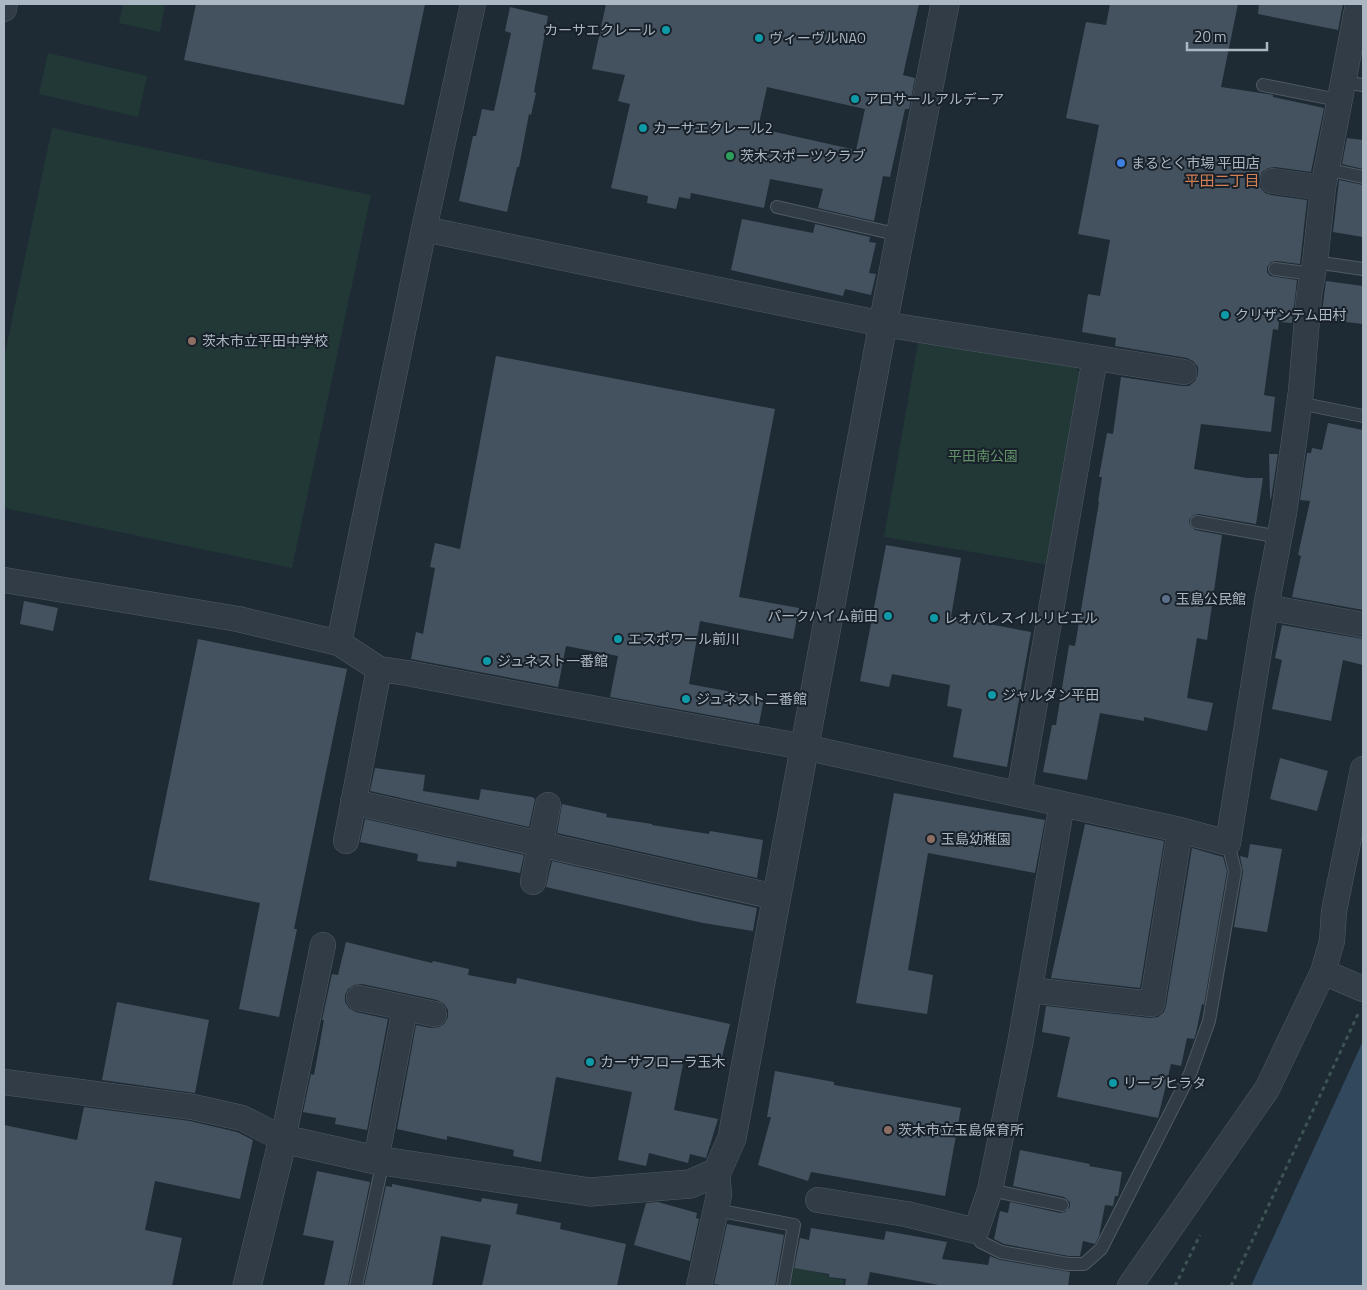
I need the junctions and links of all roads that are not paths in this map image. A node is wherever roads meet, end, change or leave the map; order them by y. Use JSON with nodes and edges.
{"nodes":[{"id":1,"x":5,"y":4,"type":"edge"},
{"id":2,"x":473,"y":4,"type":"edge"},
{"id":3,"x":945,"y":4,"type":"edge"},
{"id":4,"x":1358,"y":4,"type":"edge"},
{"id":5,"x":4,"y":9,"type":"edge"},
{"id":6,"x":1263,"y":85,"type":"dead end"},
{"id":7,"x":1348,"y":89,"type":"edge"},
{"id":8,"x":1363,"y":177,"type":"edge"},
{"id":9,"x":1324,"y":178,"type":"junction"},
{"id":10,"x":1273,"y":181,"type":"dead end"},
{"id":11,"x":777,"y":207,"type":"dead end"},
{"id":12,"x":424,"y":228,"type":"junction"},
{"id":13,"x":900,"y":235,"type":"junction"},
{"id":14,"x":1314,"y":268,"type":"junction"},
{"id":15,"x":1363,"y":269,"type":"edge"},
{"id":16,"x":1275,"y":270,"type":"dead end"},
{"id":17,"x":883,"y":324,"type":"junction"},
{"id":18,"x":1095,"y":358,"type":"junction"},
{"id":19,"x":1184,"y":372,"type":"dead end"},
{"id":20,"x":1299,"y":403,"type":"junction"},
{"id":21,"x":1363,"y":416,"type":"edge"},
{"id":22,"x":1197,"y":522,"type":"dead end"},
{"id":23,"x":1279,"y":537,"type":"junction"},
{"id":24,"x":4,"y":580,"type":"edge"},
{"id":25,"x":1266,"y":607,"type":"junction"},
{"id":26,"x":1363,"y":625,"type":"edge"},
{"id":27,"x":339,"y":643,"type":"junction"},
{"id":28,"x":379,"y":669,"type":"junction"},
{"id":29,"x":804,"y":747,"type":"junction"},
{"id":30,"x":1363,"y":769,"type":"edge"},
{"id":31,"x":1019,"y":794,"type":"junction"},
{"id":32,"x":353,"y":802,"type":"junction"},
{"id":33,"x":1062,"y":804,"type":"junction"},
{"id":34,"x":548,"y":806,"type":"dead end"},
{"id":35,"x":1180,"y":830,"type":"junction"},
{"id":36,"x":346,"y":841,"type":"dead end"},
{"id":37,"x":1228,"y":843,"type":"junction"},
{"id":38,"x":541,"y":844,"type":"junction"},
{"id":39,"x":533,"y":882,"type":"dead end"},
{"id":40,"x":776,"y":897,"type":"junction"},
{"id":41,"x":323,"y":945,"type":"dead end"},
{"id":42,"x":1329,"y":974,"type":"junction"},
{"id":43,"x":1030,"y":990,"type":"junction"},
{"id":44,"x":359,"y":998,"type":"dead end"},
{"id":45,"x":1361,"y":1000,"type":"edge"},
{"id":46,"x":405,"y":1008,"type":"junction"},
{"id":47,"x":434,"y":1014,"type":"dead end"},
{"id":48,"x":4,"y":1082,"type":"edge"},
{"id":49,"x":283,"y":1139,"type":"junction"},
{"id":50,"x":380,"y":1160,"type":"junction"},
{"id":51,"x":717,"y":1172,"type":"junction"},
{"id":52,"x":990,"y":1190,"type":"junction"},
{"id":53,"x":818,"y":1200,"type":"dead end"},
{"id":54,"x":1062,"y":1205,"type":"dead end"},
{"id":55,"x":716,"y":1210,"type":"junction"},
{"id":56,"x":976,"y":1231,"type":"junction"},
{"id":57,"x":247,"y":1286,"type":"edge"},
{"id":58,"x":356,"y":1286,"type":"edge"},
{"id":59,"x":699,"y":1286,"type":"edge"},
{"id":60,"x":782,"y":1286,"type":"edge"},
{"id":61,"x":1130,"y":1286,"type":"edge"}],
"edges":[{"from":1,"to":5,"type":"street"},
{"from":2,"to":12,"type":"street"},
{"from":3,"to":13,"type":"street"},
{"from":4,"to":7,"type":"street"},
{"from":6,"to":7,"type":"lane"},
{"from":7,"to":9,"type":"street"},
{"from":8,"to":9,"type":"lane"},
{"from":9,"to":10,"type":"street"},
{"from":9,"to":14,"type":"street"},
{"from":11,"to":13,"type":"lane"},
{"from":12,"to":17,"type":"street"},
{"from":12,"to":27,"type":"street"},
{"from":13,"to":17,"type":"street"},
{"from":14,"to":15,"type":"lane"},
{"from":14,"to":16,"type":"lane"},
{"from":14,"to":20,"type":"street"},
{"from":17,"to":18,"type":"street"},
{"from":17,"to":29,"type":"street"},
{"from":18,"to":19,"type":"street"},
{"from":18,"to":31,"type":"street"},
{"from":20,"to":21,"type":"lane"},
{"from":20,"to":23,"type":"street"},
{"from":22,"to":23,"type":"lane"},
{"from":23,"to":25,"type":"street"},
{"from":24,"to":27,"type":"street"},
{"from":25,"to":26,"type":"street"},
{"from":25,"to":37,"type":"street"},
{"from":27,"to":28,"type":"street"},
{"from":28,"to":29,"type":"street"},
{"from":28,"to":32,"type":"street"},
{"from":29,"to":31,"type":"street"},
{"from":29,"to":40,"type":"street"},
{"from":30,"to":42,"type":"street"},
{"from":31,"to":33,"type":"street"},
{"from":32,"to":36,"type":"street"},
{"from":32,"to":38,"type":"street"},
{"from":33,"to":35,"type":"street"},
{"from":33,"to":43,"type":"street"},
{"from":34,"to":38,"type":"street"},
{"from":35,"to":37,"type":"street"},
{"from":35,"to":43,"type":"street"},
{"from":37,"to":56,"type":"lane"},
{"from":38,"to":39,"type":"street"},
{"from":38,"to":40,"type":"street"},
{"from":40,"to":51,"type":"street"},
{"from":41,"to":49,"type":"street"},
{"from":42,"to":45,"type":"street"},
{"from":42,"to":61,"type":"street"},
{"from":43,"to":52,"type":"street"},
{"from":44,"to":46,"type":"street"},
{"from":46,"to":47,"type":"street"},
{"from":46,"to":50,"type":"street"},
{"from":48,"to":49,"type":"street"},
{"from":49,"to":50,"type":"street"},
{"from":49,"to":57,"type":"street"},
{"from":50,"to":51,"type":"street"},
{"from":50,"to":58,"type":"lane"},
{"from":51,"to":55,"type":"street"},
{"from":52,"to":54,"type":"lane"},
{"from":52,"to":56,"type":"street"},
{"from":53,"to":56,"type":"street"},
{"from":55,"to":59,"type":"street"},
{"from":55,"to":60,"type":"lane"}]}
